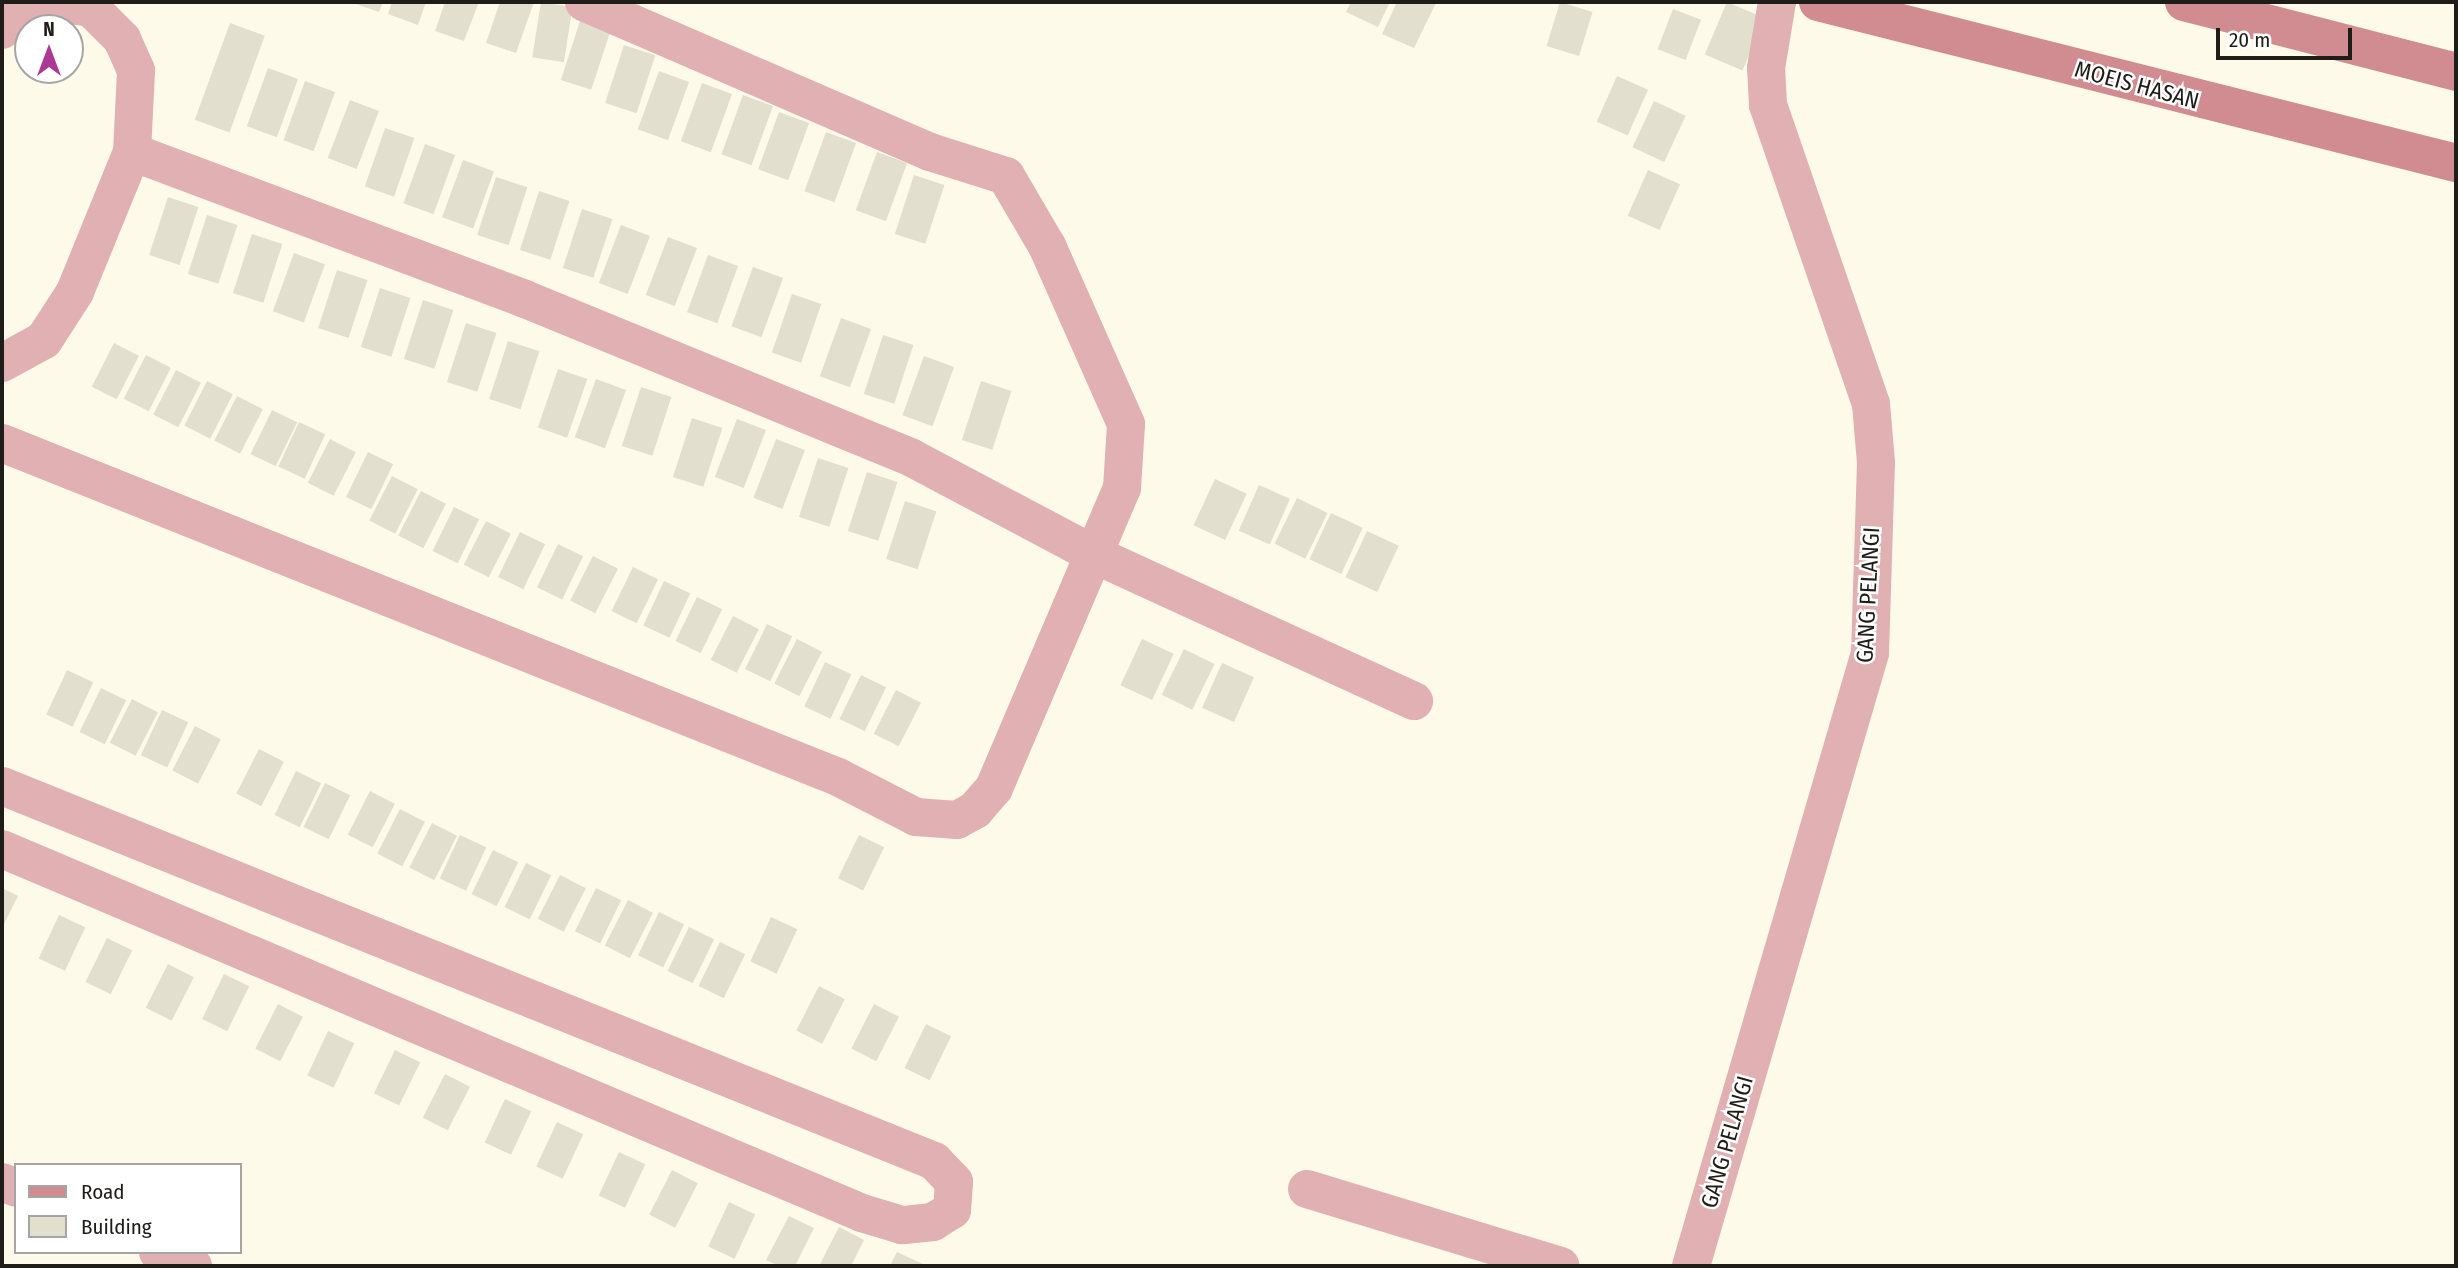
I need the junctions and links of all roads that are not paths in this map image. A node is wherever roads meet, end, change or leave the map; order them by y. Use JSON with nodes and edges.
{"nodes":[{"id":1,"x":584,"y":2,"type":"edge"},
{"id":2,"x":1777,"y":2,"type":"edge"},
{"id":3,"x":1818,"y":2,"type":"edge"},
{"id":4,"x":2184,"y":2,"type":"edge"},
{"id":5,"x":92,"y":5,"type":"edge"},
{"id":6,"x":2,"y":30,"type":"edge"},
{"id":7,"x":2456,"y":72,"type":"edge"},
{"id":8,"x":132,"y":152,"type":"junction"},
{"id":9,"x":2456,"y":163,"type":"edge"},
{"id":10,"x":2,"y":363,"type":"edge"},
{"id":11,"x":2,"y":443,"type":"edge"},
{"id":12,"x":1095,"y":555,"type":"junction"},
{"id":13,"x":1414,"y":701,"type":"dead end"},
{"id":14,"x":2,"y":786,"type":"edge"},
{"id":15,"x":2,"y":849,"type":"edge"},
{"id":16,"x":1307,"y":1189,"type":"dead end"},
{"id":17,"x":163,"y":1254,"type":"edge"},
{"id":18,"x":193,"y":1266,"type":"edge"},
{"id":19,"x":1561,"y":1266,"type":"edge"},
{"id":20,"x":1691,"y":1266,"type":"edge"}],
"edges":[{"from":1,"to":12,"type":"street"},
{"from":2,"to":20,"type":"street","name":"GANG PELANGI"},
{"from":3,"to":9,"type":"main road","name":"MOEIS HASAN"},
{"from":4,"to":7,"type":"main road"},
{"from":5,"to":6,"type":"street"},
{"from":5,"to":8,"type":"street"},
{"from":8,"to":10,"type":"street"},
{"from":8,"to":12,"type":"street"},
{"from":11,"to":12,"type":"street"},
{"from":12,"to":13,"type":"street"},
{"from":14,"to":15,"type":"street"},
{"from":16,"to":19,"type":"street"},
{"from":17,"to":18,"type":"street"}]}
